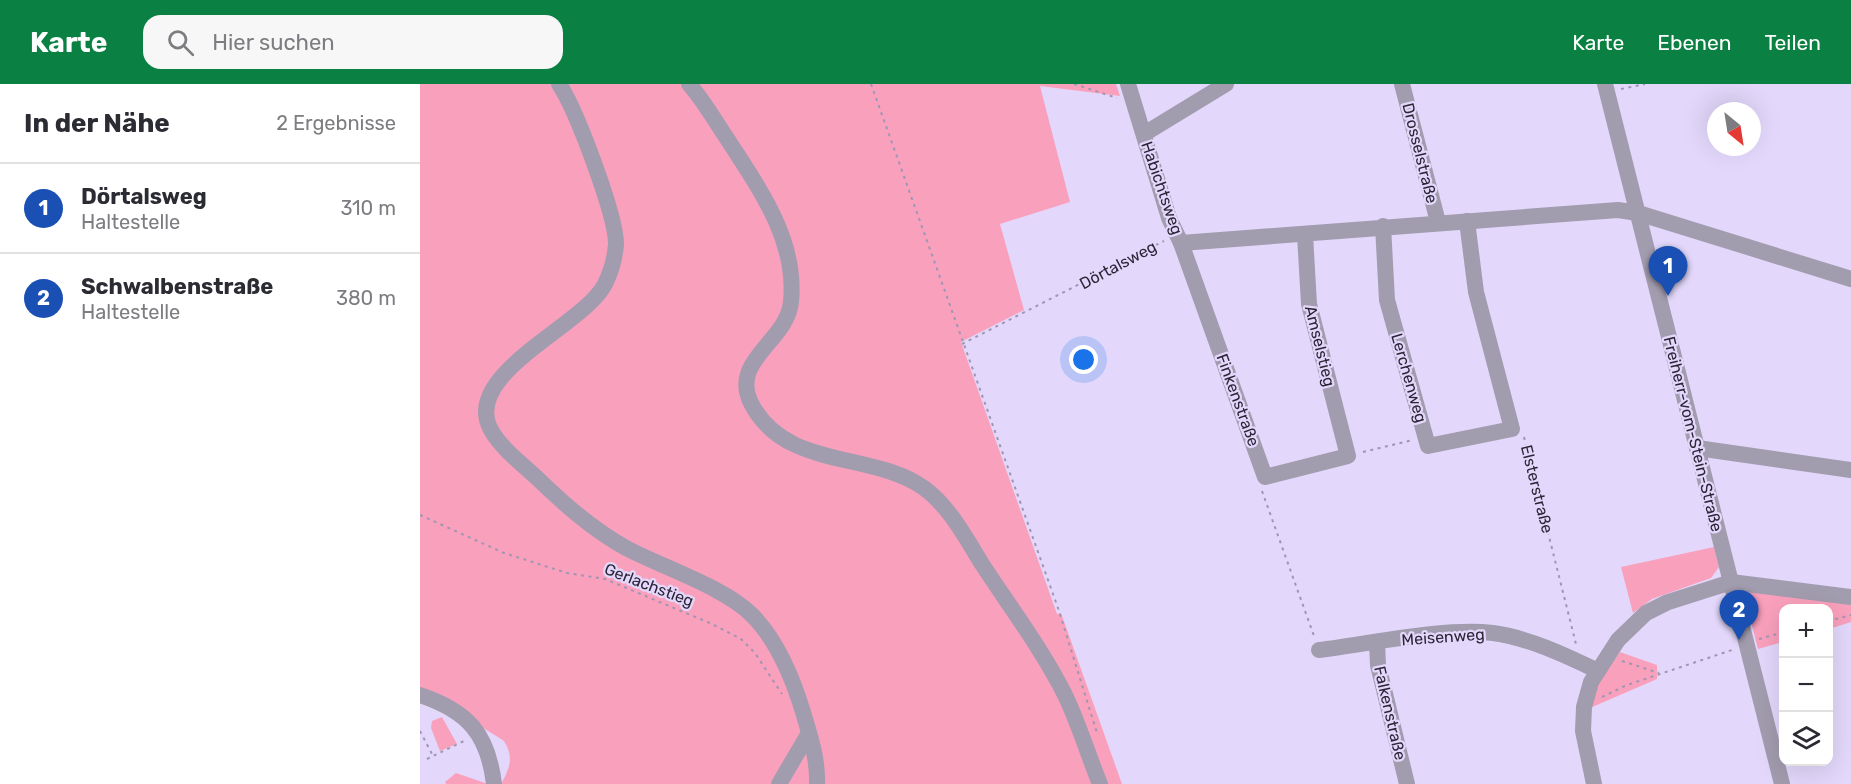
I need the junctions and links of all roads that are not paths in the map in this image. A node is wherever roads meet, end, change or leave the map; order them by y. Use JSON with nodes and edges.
{"nodes":[{"id":1,"x":559,"y":84,"type":"edge"},
{"id":2,"x":689,"y":84,"type":"edge"},
{"id":3,"x":1128,"y":84,"type":"edge"},
{"id":4,"x":1226,"y":84,"type":"edge"},
{"id":5,"x":1402,"y":84,"type":"edge"},
{"id":6,"x":1606,"y":88,"type":"edge"},
{"id":7,"x":1144,"y":134,"type":"junction"},
{"id":8,"x":1638,"y":213,"type":"junction"},
{"id":9,"x":1467,"y":221,"type":"junction"},
{"id":10,"x":1437,"y":222,"type":"junction"},
{"id":11,"x":1383,"y":226,"type":"junction"},
{"id":12,"x":1305,"y":235,"type":"junction"},
{"id":13,"x":1181,"y":243,"type":"junction"},
{"id":14,"x":1851,"y":279,"type":"edge"},
{"id":15,"x":1512,"y":429,"type":"joint"},
{"id":16,"x":1697,"y":448,"type":"junction"},
{"id":17,"x":1851,"y":470,"type":"edge"},
{"id":18,"x":1265,"y":477,"type":"joint"},
{"id":19,"x":1731,"y":582,"type":"junction"},
{"id":20,"x":1851,"y":597,"type":"edge"},
{"id":21,"x":1377,"y":642,"type":"junction"},
{"id":22,"x":1319,"y":650,"type":"road end"},
{"id":23,"x":1601,"y":664,"type":"junction"},
{"id":24,"x":420,"y":695,"type":"edge"},
{"id":25,"x":809,"y":733,"type":"junction"},
{"id":26,"x":494,"y":784,"type":"edge"},
{"id":27,"x":779,"y":784,"type":"edge"},
{"id":28,"x":817,"y":784,"type":"edge"},
{"id":29,"x":1100,"y":784,"type":"edge"},
{"id":30,"x":1407,"y":784,"type":"edge"},
{"id":31,"x":1594,"y":784,"type":"edge"},
{"id":32,"x":1782,"y":784,"type":"edge"}],
"edges":[{"from":1,"to":25,"type":"street"},
{"from":2,"to":29,"type":"street"},
{"from":3,"to":7,"type":"street","name":"Habichtsweg"},
{"from":4,"to":7,"type":"street","name":"Habichtsweg"},
{"from":5,"to":10,"type":"street","name":"Drosselstraße"},
{"from":6,"to":8,"type":"street","name":"Freiherr-vom-Stein-Straße"},
{"from":7,"to":13,"type":"street","name":"Habichtsweg"},
{"from":8,"to":9,"type":"street","name":"Dörtalsweg"},
{"from":8,"to":14,"type":"street","name":"Dörtalsweg"},
{"from":8,"to":16,"type":"street","name":"Freiherr-vom-Stein-Straße"},
{"from":9,"to":10,"type":"street","name":"Dörtalsweg"},
{"from":9,"to":15,"type":"street","name":"Elsterstraße"},
{"from":10,"to":11,"type":"street","name":"Dörtalsweg"},
{"from":11,"to":12,"type":"street","name":"Dörtalsweg"},
{"from":11,"to":15,"type":"street","name":"Lerchenweg"},
{"from":12,"to":13,"type":"street","name":"Dörtalsweg"},
{"from":12,"to":18,"type":"street","name":"Amselstieg"},
{"from":13,"to":18,"type":"street","name":"Finkenstraße"},
{"from":16,"to":17,"type":"street"},
{"from":16,"to":19,"type":"street","name":"Freiherr-vom-Stein-Straße"},
{"from":19,"to":20,"type":"street"},
{"from":19,"to":23,"type":"street"},
{"from":19,"to":32,"type":"street","name":"Freiherr-vom-Stein-Straße"},
{"from":21,"to":22,"type":"street","name":"Meisenweg"},
{"from":21,"to":23,"type":"street","name":"Meisenweg"},
{"from":21,"to":30,"type":"street","name":"Falkenstraße"},
{"from":23,"to":31,"type":"street"},
{"from":24,"to":26,"type":"street"},
{"from":25,"to":27,"type":"street"},
{"from":25,"to":28,"type":"street"}]}
